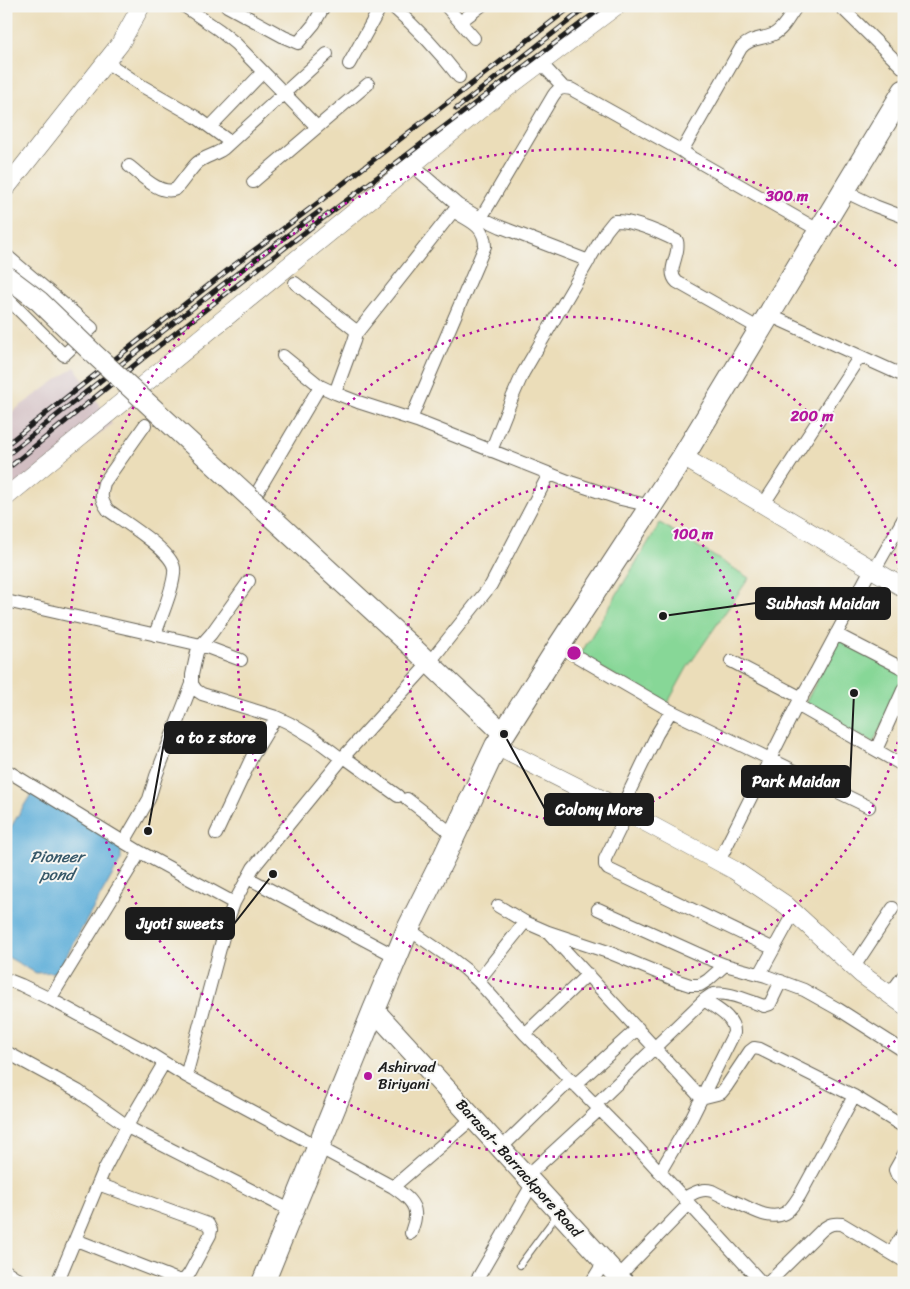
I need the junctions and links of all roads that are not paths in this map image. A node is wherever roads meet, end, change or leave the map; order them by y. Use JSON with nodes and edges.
{"nodes":[{"id":1,"x":184,"y":6,"type":"edge"},
{"id":2,"x":228,"y":6,"type":"edge"},
{"id":3,"x":324,"y":6,"type":"edge"},
{"id":4,"x":381,"y":6,"type":"edge"},
{"id":5,"x":392,"y":6,"type":"edge"},
{"id":6,"x":446,"y":6,"type":"edge"},
{"id":7,"x":481,"y":6,"type":"edge"},
{"id":8,"x":616,"y":6,"type":"edge"},
{"id":9,"x":797,"y":6,"type":"edge"},
{"id":10,"x":840,"y":6,"type":"edge"},
{"id":11,"x":138,"y":8,"type":"edge"},
{"id":12,"x":460,"y":22,"type":"junction"},
{"id":13,"x":474,"y":38,"type":"dead end"},
{"id":14,"x":326,"y":54,"type":"dead end"},
{"id":15,"x":106,"y":62,"type":"junction"},
{"id":16,"x":540,"y":63,"type":"junction"},
{"id":17,"x":349,"y":64,"type":"dead end"},
{"id":18,"x":904,"y":69,"type":"edge"},
{"id":19,"x":263,"y":72,"type":"junction"},
{"id":20,"x":459,"y":77,"type":"dead end"},
{"id":21,"x":368,"y":84,"type":"dead end"},
{"id":22,"x":564,"y":88,"type":"junction"},
{"id":23,"x":904,"y":91,"type":"edge"},
{"id":24,"x":283,"y":94,"type":"junction"},
{"id":25,"x":210,"y":127,"type":"junction"},
{"id":26,"x":317,"y":127,"type":"junction"},
{"id":27,"x":230,"y":142,"type":"junction"},
{"id":28,"x":682,"y":150,"type":"junction"},
{"id":29,"x":412,"y":165,"type":"junction"},
{"id":30,"x":129,"y":166,"type":"dead end"},
{"id":31,"x":253,"y":182,"type":"dead end"},
{"id":32,"x":6,"y":188,"type":"edge"},
{"id":33,"x":844,"y":191,"type":"junction"},
{"id":34,"x":456,"y":208,"type":"junction"},
{"id":35,"x":904,"y":217,"type":"edge"},
{"id":36,"x":481,"y":218,"type":"junction"},
{"id":37,"x":820,"y":230,"type":"junction"},
{"id":38,"x":6,"y":255,"type":"edge"},
{"id":39,"x":589,"y":261,"type":"junction"},
{"id":40,"x":6,"y":276,"type":"edge"},
{"id":41,"x":295,"y":283,"type":"dead end"},
{"id":42,"x":6,"y":297,"type":"edge"},
{"id":43,"x":765,"y":322,"type":"junction"},
{"id":44,"x":356,"y":334,"type":"junction"},
{"id":45,"x":282,"y":356,"type":"dead end"},
{"id":46,"x":860,"y":356,"type":"junction"},
{"id":47,"x":904,"y":376,"type":"edge"},
{"id":48,"x":320,"y":386,"type":"junction"},
{"id":49,"x":335,"y":393,"type":"junction"},
{"id":50,"x":411,"y":419,"type":"junction"},
{"id":51,"x":145,"y":425,"type":"dead end"},
{"id":52,"x":491,"y":452,"type":"junction"},
{"id":53,"x":683,"y":457,"type":"junction"},
{"id":54,"x":549,"y":474,"type":"junction"},
{"id":55,"x":258,"y":491,"type":"dead end"},
{"id":56,"x":6,"y":496,"type":"edge"},
{"id":57,"x":763,"y":505,"type":"junction"},
{"id":58,"x":651,"y":506,"type":"junction"},
{"id":59,"x":904,"y":518,"type":"edge"},
{"id":60,"x":873,"y":570,"type":"junction"},
{"id":61,"x":250,"y":581,"type":"dead end"},
{"id":62,"x":904,"y":588,"type":"edge"},
{"id":63,"x":6,"y":601,"type":"edge"},
{"id":64,"x":836,"y":634,"type":"junction"},
{"id":65,"x":154,"y":635,"type":"junction"},
{"id":66,"x":201,"y":645,"type":"junction"},
{"id":67,"x":560,"y":646,"type":"junction"},
{"id":68,"x":241,"y":660,"type":"dead end"},
{"id":69,"x":731,"y":661,"type":"dead end"},
{"id":70,"x":429,"y":662,"type":"junction"},
{"id":71,"x":904,"y":669,"type":"edge"},
{"id":72,"x":192,"y":684,"type":"junction"},
{"id":73,"x":904,"y":688,"type":"edge"},
{"id":74,"x":799,"y":701,"type":"junction"},
{"id":75,"x":671,"y":711,"type":"junction"},
{"id":76,"x":276,"y":717,"type":"junction"},
{"id":77,"x":500,"y":740,"type":"junction"},
{"id":78,"x":876,"y":750,"type":"junction"},
{"id":79,"x":343,"y":758,"type":"junction"},
{"id":80,"x":770,"y":760,"type":"junction"},
{"id":81,"x":904,"y":766,"type":"edge"},
{"id":82,"x":6,"y":770,"type":"edge"},
{"id":83,"x":869,"y":808,"type":"dead end"},
{"id":84,"x":625,"y":811,"type":"junction"},
{"id":85,"x":216,"y":834,"type":"dead end"},
{"id":86,"x":454,"y":835,"type":"junction"},
{"id":87,"x":124,"y":842,"type":"junction"},
{"id":88,"x":140,"y":852,"type":"junction"},
{"id":89,"x":719,"y":862,"type":"junction"},
{"id":90,"x":248,"y":878,"type":"junction"},
{"id":91,"x":234,"y":903,"type":"junction"},
{"id":92,"x":498,"y":906,"type":"dead end"},
{"id":93,"x":893,"y":908,"type":"dead end"},
{"id":94,"x":598,"y":909,"type":"dead end"},
{"id":95,"x":794,"y":912,"type":"junction"},
{"id":96,"x":525,"y":922,"type":"junction"},
{"id":97,"x":408,"y":929,"type":"junction"},
{"id":98,"x":548,"y":932,"type":"junction"},
{"id":99,"x":774,"y":949,"type":"junction"},
{"id":100,"x":397,"y":957,"type":"junction"},
{"id":101,"x":725,"y":965,"type":"junction"},
{"id":102,"x":854,"y":967,"type":"junction"},
{"id":103,"x":588,"y":974,"type":"junction"},
{"id":104,"x":760,"y":974,"type":"junction"},
{"id":105,"x":904,"y":974,"type":"edge"},
{"id":106,"x":6,"y":979,"type":"edge"},
{"id":107,"x":478,"y":981,"type":"junction"},
{"id":108,"x":781,"y":981,"type":"junction"},
{"id":109,"x":889,"y":995,"type":"junction"},
{"id":110,"x":50,"y":999,"type":"junction"},
{"id":111,"x":704,"y":1000,"type":"junction"},
{"id":112,"x":904,"y":1005,"type":"edge"},
{"id":113,"x":374,"y":1010,"type":"junction"},
{"id":114,"x":638,"y":1028,"type":"junction"},
{"id":115,"x":525,"y":1034,"type":"junction"},
{"id":116,"x":654,"y":1047,"type":"junction"},
{"id":117,"x":904,"y":1050,"type":"edge"},
{"id":118,"x":6,"y":1052,"type":"edge"},
{"id":119,"x":164,"y":1063,"type":"junction"},
{"id":120,"x":186,"y":1076,"type":"junction"},
{"id":121,"x":573,"y":1082,"type":"junction"},
{"id":122,"x":854,"y":1096,"type":"junction"},
{"id":123,"x":701,"y":1098,"type":"junction"},
{"id":124,"x":597,"y":1107,"type":"junction"},
{"id":125,"x":473,"y":1118,"type":"junction"},
{"id":126,"x":127,"y":1126,"type":"junction"},
{"id":127,"x":904,"y":1128,"type":"edge"},
{"id":128,"x":319,"y":1147,"type":"junction"},
{"id":129,"x":500,"y":1148,"type":"junction"},
{"id":130,"x":904,"y":1154,"type":"edge"},
{"id":131,"x":660,"y":1172,"type":"junction"},
{"id":132,"x":530,"y":1180,"type":"junction"},
{"id":133,"x":904,"y":1181,"type":"edge"},
{"id":134,"x":98,"y":1184,"type":"junction"},
{"id":135,"x":393,"y":1187,"type":"junction"},
{"id":136,"x":687,"y":1202,"type":"junction"},
{"id":137,"x":292,"y":1211,"type":"junction"},
{"id":138,"x":559,"y":1212,"type":"junction"},
{"id":139,"x":411,"y":1233,"type":"dead end"},
{"id":140,"x":904,"y":1233,"type":"edge"},
{"id":141,"x":76,"y":1240,"type":"junction"},
{"id":142,"x":890,"y":1253,"type":"junction"},
{"id":143,"x":904,"y":1261,"type":"edge"},
{"id":144,"x":604,"y":1262,"type":"junction"},
{"id":145,"x":520,"y":1265,"type":"dead end"},
{"id":146,"x":6,"y":1271,"type":"edge"},
{"id":147,"x":621,"y":1280,"type":"edge"},
{"id":148,"x":22,"y":1282,"type":"edge"},
{"id":149,"x":58,"y":1283,"type":"edge"},
{"id":150,"x":263,"y":1283,"type":"edge"},
{"id":151,"x":475,"y":1283,"type":"edge"},
{"id":152,"x":591,"y":1283,"type":"edge"},
{"id":153,"x":762,"y":1283,"type":"edge"},
{"id":154,"x":768,"y":1283,"type":"edge"}],
"edges":[{"from":1,"to":19,"type":"street"},
{"from":2,"to":3,"type":"street"},
{"from":4,"to":17,"type":"street"},
{"from":5,"to":20,"type":"street"},
{"from":6,"to":12,"type":"street"},
{"from":7,"to":12,"type":"street"},
{"from":8,"to":16,"type":"street"},
{"from":9,"to":28,"type":"street"},
{"from":10,"to":18,"type":"street"},
{"from":11,"to":15,"type":"street"},
{"from":12,"to":13,"type":"street"},
{"from":14,"to":24,"type":"street"},
{"from":15,"to":25,"type":"street"},
{"from":15,"to":32,"type":"street"},
{"from":16,"to":22,"type":"street"},
{"from":16,"to":29,"type":"street"},
{"from":19,"to":24,"type":"street"},
{"from":19,"to":25,"type":"street"},
{"from":21,"to":26,"type":"street"},
{"from":22,"to":28,"type":"street"},
{"from":22,"to":36,"type":"street"},
{"from":23,"to":33,"type":"highway"},
{"from":24,"to":26,"type":"street"},
{"from":24,"to":27,"type":"street"},
{"from":25,"to":27,"type":"street"},
{"from":26,"to":31,"type":"street"},
{"from":27,"to":30,"type":"street"},
{"from":28,"to":37,"type":"street"},
{"from":29,"to":34,"type":"street"},
{"from":29,"to":56,"type":"street"},
{"from":33,"to":35,"type":"street"},
{"from":33,"to":37,"type":"highway"},
{"from":34,"to":36,"type":"street"},
{"from":34,"to":44,"type":"street"},
{"from":34,"to":50,"type":"street"},
{"from":36,"to":39,"type":"street"},
{"from":37,"to":43,"type":"highway"},
{"from":38,"to":42,"type":"street"},
{"from":39,"to":43,"type":"street"},
{"from":39,"to":52,"type":"street"},
{"from":40,"to":70,"type":"main road","bridge":true},
{"from":41,"to":44,"type":"street"},
{"from":43,"to":46,"type":"street"},
{"from":43,"to":53,"type":"highway"},
{"from":44,"to":49,"type":"street"},
{"from":45,"to":48,"type":"street"},
{"from":46,"to":47,"type":"street"},
{"from":46,"to":57,"type":"street"},
{"from":48,"to":49,"type":"street"},
{"from":48,"to":55,"type":"street"},
{"from":49,"to":50,"type":"street"},
{"from":50,"to":52,"type":"street"},
{"from":51,"to":65,"type":"street"},
{"from":52,"to":54,"type":"street"},
{"from":53,"to":57,"type":"street"},
{"from":53,"to":58,"type":"highway"},
{"from":54,"to":58,"type":"street"},
{"from":54,"to":70,"type":"street"},
{"from":57,"to":60,"type":"street"},
{"from":58,"to":67,"type":"highway"},
{"from":59,"to":60,"type":"street"},
{"from":60,"to":62,"type":"street"},
{"from":60,"to":64,"type":"street"},
{"from":61,"to":66,"type":"street"},
{"from":63,"to":65,"type":"street"},
{"from":64,"to":71,"type":"street"},
{"from":64,"to":74,"type":"street"},
{"from":65,"to":66,"type":"street"},
{"from":66,"to":68,"type":"street"},
{"from":66,"to":72,"type":"street"},
{"from":67,"to":75,"type":"street"},
{"from":67,"to":77,"type":"highway"},
{"from":69,"to":74,"type":"street"},
{"from":70,"to":77,"type":"main road"},
{"from":70,"to":79,"type":"street"},
{"from":72,"to":76,"type":"street"},
{"from":72,"to":87,"type":"street"},
{"from":73,"to":78,"type":"street"},
{"from":74,"to":78,"type":"street"},
{"from":74,"to":80,"type":"street"},
{"from":75,"to":80,"type":"street"},
{"from":75,"to":84,"type":"street"},
{"from":76,"to":79,"type":"street"},
{"from":76,"to":85,"type":"street"},
{"from":77,"to":84,"type":"street"},
{"from":77,"to":86,"type":"highway"},
{"from":78,"to":81,"type":"street"},
{"from":79,"to":86,"type":"street"},
{"from":79,"to":90,"type":"street"},
{"from":80,"to":83,"type":"street"},
{"from":80,"to":89,"type":"street"},
{"from":82,"to":87,"type":"street"},
{"from":84,"to":89,"type":"street"},
{"from":84,"to":99,"type":"street"},
{"from":86,"to":97,"type":"highway"},
{"from":87,"to":88,"type":"street"},
{"from":88,"to":91,"type":"street"},
{"from":88,"to":110,"type":"street"},
{"from":89,"to":95,"type":"street"},
{"from":90,"to":91,"type":"street"},
{"from":90,"to":100,"type":"street"},
{"from":91,"to":120,"type":"street"},
{"from":92,"to":96,"type":"street"},
{"from":93,"to":102,"type":"street"},
{"from":94,"to":101,"type":"street"},
{"from":95,"to":99,"type":"street"},
{"from":95,"to":102,"type":"street"},
{"from":96,"to":98,"type":"street"},
{"from":96,"to":107,"type":"street"},
{"from":97,"to":100,"type":"highway"},
{"from":97,"to":107,"type":"street"},
{"from":98,"to":101,"type":"street"},
{"from":98,"to":103,"type":"street"},
{"from":99,"to":104,"type":"street"},
{"from":100,"to":113,"type":"highway"},
{"from":101,"to":104,"type":"street"},
{"from":102,"to":109,"type":"street"},
{"from":103,"to":114,"type":"street"},
{"from":103,"to":115,"type":"street"},
{"from":104,"to":108,"type":"street"},
{"from":105,"to":109,"type":"street"},
{"from":106,"to":110,"type":"street"},
{"from":107,"to":115,"type":"street"},
{"from":108,"to":111,"type":"street"},
{"from":108,"to":117,"type":"street"},
{"from":109,"to":112,"type":"street"},
{"from":110,"to":119,"type":"street"},
{"from":111,"to":116,"type":"street"},
{"from":111,"to":123,"type":"street"},
{"from":113,"to":125,"type":"main road","name":"Barasat- Barrackpore Road"},
{"from":113,"to":128,"type":"highway"},
{"from":114,"to":116,"type":"street"},
{"from":114,"to":121,"type":"street"},
{"from":115,"to":121,"type":"street"},
{"from":116,"to":123,"type":"street"},
{"from":116,"to":124,"type":"street"},
{"from":118,"to":126,"type":"street"},
{"from":119,"to":120,"type":"street"},
{"from":119,"to":126,"type":"street"},
{"from":120,"to":128,"type":"street"},
{"from":121,"to":124,"type":"street"},
{"from":121,"to":129,"type":"street"},
{"from":122,"to":123,"type":"street"},
{"from":122,"to":127,"type":"street"},
{"from":122,"to":136,"type":"street"},
{"from":123,"to":131,"type":"street"},
{"from":124,"to":131,"type":"street"},
{"from":124,"to":132,"type":"street"},
{"from":125,"to":129,"type":"main road","name":"Barasat- Barrackpore Road"},
{"from":125,"to":135,"type":"street"},
{"from":126,"to":134,"type":"street"},
{"from":126,"to":137,"type":"street"},
{"from":128,"to":135,"type":"street"},
{"from":128,"to":137,"type":"highway"},
{"from":129,"to":132,"type":"main road","name":"Barasat- Barrackpore Road"},
{"from":130,"to":133,"type":"street"},
{"from":131,"to":136,"type":"street"},
{"from":132,"to":138,"type":"main road","name":"Barasat- Barrackpore Road"},
{"from":132,"to":151,"type":"street"},
{"from":134,"to":141,"type":"street"},
{"from":134,"to":141,"type":"street"},
{"from":135,"to":139,"type":"street"},
{"from":136,"to":147,"type":"street"},
{"from":136,"to":153,"type":"street"},
{"from":137,"to":150,"type":"highway"},
{"from":138,"to":144,"type":"main road","name":"Barasat- Barrackpore Road"},
{"from":138,"to":145,"type":"lane"},
{"from":140,"to":142,"type":"street"},
{"from":141,"to":149,"type":"street"},
{"from":142,"to":143,"type":"street"},
{"from":142,"to":154,"type":"street"},
{"from":144,"to":147,"type":"main road","name":"Barasat- Barrackpore Road"},
{"from":144,"to":152,"type":"street"},
{"from":146,"to":148,"type":"street"}]}
